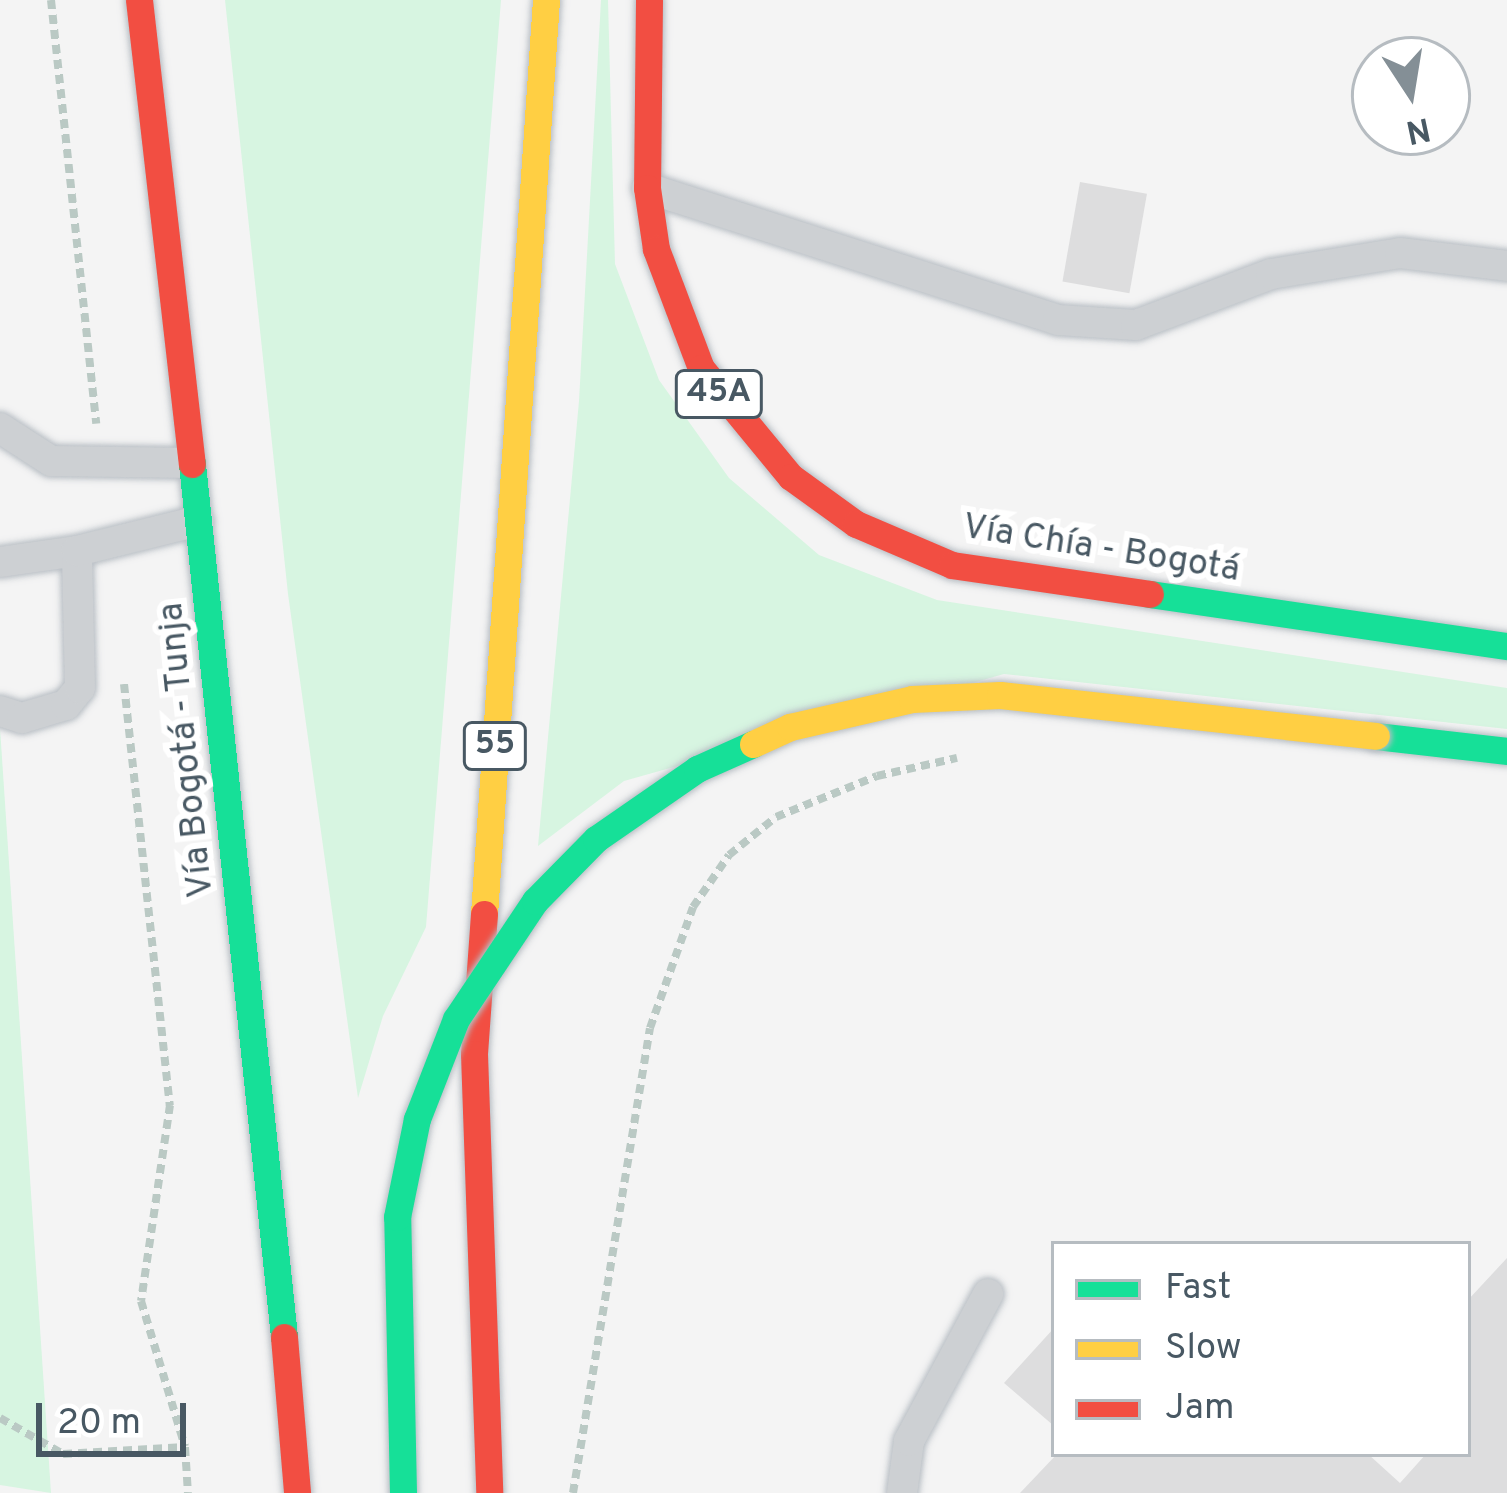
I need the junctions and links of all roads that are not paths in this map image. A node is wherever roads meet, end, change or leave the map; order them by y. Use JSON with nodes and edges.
{"nodes":[{"id":1,"x":139,"y":0,"type":"edge"},
{"id":2,"x":546,"y":0,"type":"edge"},
{"id":3,"x":649,"y":0,"type":"edge"},
{"id":4,"x":647,"y":188,"type":"junction"},
{"id":5,"x":1507,"y":266,"type":"edge"},
{"id":6,"x":0,"y":428,"type":"edge"},
{"id":7,"x":191,"y":463,"type":"junction"},
{"id":8,"x":198,"y":520,"type":"junction"},
{"id":9,"x":76,"y":551,"type":"junction"},
{"id":10,"x":0,"y":562,"type":"edge"},
{"id":11,"x":1507,"y":646,"type":"edge"},
{"id":12,"x":0,"y":711,"type":"edge"},
{"id":13,"x":1507,"y":751,"type":"edge"},
{"id":14,"x":988,"y":1294,"type":"dead end"},
{"id":15,"x":297,"y":1493,"type":"edge"},
{"id":16,"x":403,"y":1493,"type":"edge"},
{"id":17,"x":489,"y":1493,"type":"edge"},
{"id":18,"x":902,"y":1493,"type":"edge"}],
"edges":[{"from":1,"to":7,"type":"highway","name":"Vía Bogotá - Tunja"},
{"from":2,"to":17,"type":"highway","number":"55"},
{"from":3,"to":4,"type":"highway","name":"Vía Chía - Bogotá","number":"45A"},
{"from":4,"to":5,"type":"lane"},
{"from":4,"to":11,"type":"highway","name":"Vía Chía - Bogotá","number":"45A"},
{"from":6,"to":7,"type":"lane"},
{"from":7,"to":8,"type":"highway","name":"Vía Bogotá - Tunja"},
{"from":8,"to":9,"type":"lane"},
{"from":8,"to":15,"type":"highway","name":"Vía Bogotá - Tunja"},
{"from":9,"to":10,"type":"lane"},
{"from":9,"to":12,"type":"lane"},
{"from":13,"to":16,"type":"highway","bridge":true},
{"from":14,"to":18,"type":"lane"}]}
